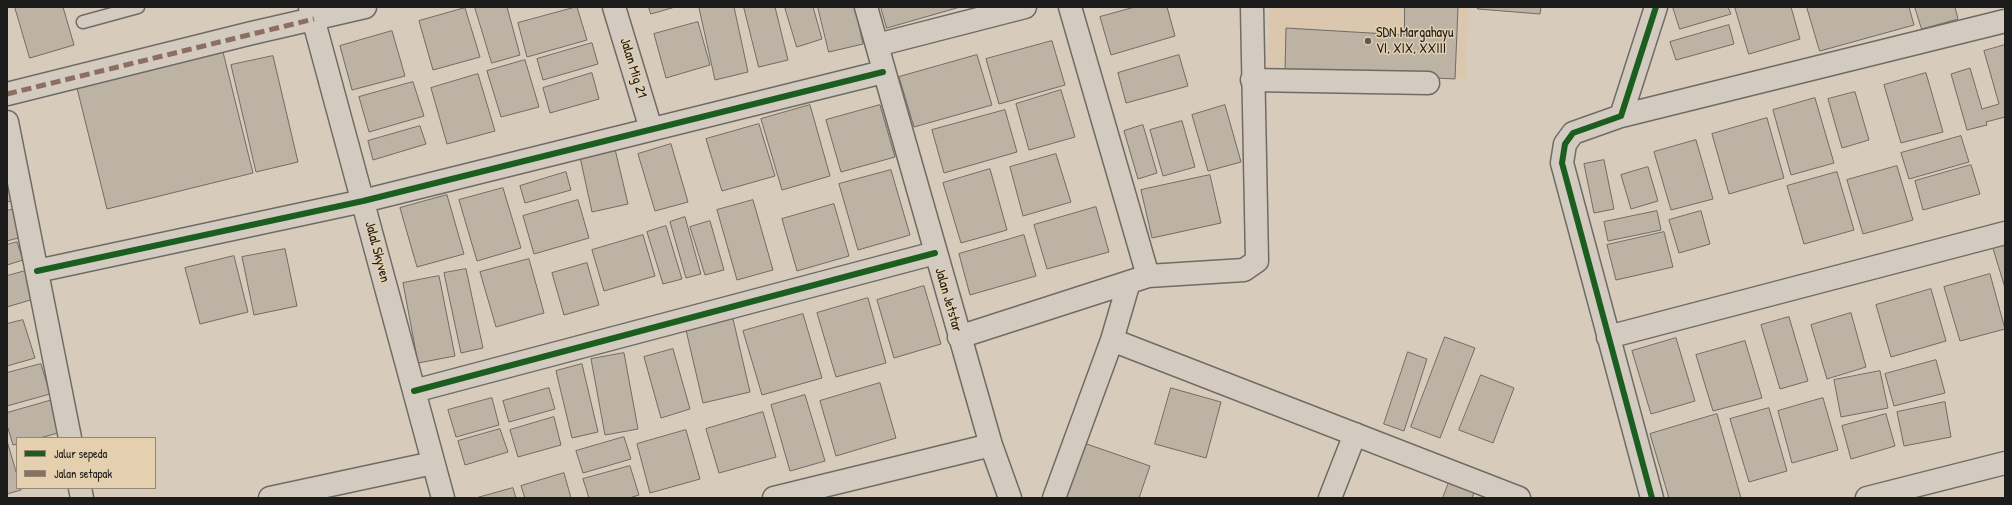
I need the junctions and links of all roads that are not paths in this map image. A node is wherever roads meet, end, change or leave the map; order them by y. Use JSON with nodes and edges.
{"nodes":[{"id":1,"x":138,"y":7,"type":"edge"},
{"id":2,"x":365,"y":7,"type":"edge"},
{"id":3,"x":614,"y":7,"type":"edge"},
{"id":4,"x":866,"y":7,"type":"edge"},
{"id":5,"x":1025,"y":7,"type":"edge"},
{"id":6,"x":1070,"y":7,"type":"edge"},
{"id":7,"x":1252,"y":7,"type":"edge"},
{"id":8,"x":1656,"y":7,"type":"edge"},
{"id":9,"x":312,"y":13,"type":"edge"},
{"id":10,"x":2005,"y":21,"type":"edge"},
{"id":11,"x":84,"y":22,"type":"dead end"},
{"id":12,"x":877,"y":45,"type":"junction"},
{"id":13,"x":883,"y":72,"type":"junction"},
{"id":14,"x":1252,"y":80,"type":"junction"},
{"id":15,"x":1428,"y":83,"type":"dead end"},
{"id":16,"x":7,"y":94,"type":"edge"},
{"id":17,"x":1621,"y":116,"type":"junction"},
{"id":18,"x":7,"y":122,"type":"edge"},
{"id":19,"x":651,"y":129,"type":"junction"},
{"id":20,"x":12,"y":168,"type":"edge"},
{"id":21,"x":363,"y":201,"type":"junction"},
{"id":22,"x":2005,"y":233,"type":"edge"},
{"id":23,"x":935,"y":253,"type":"junction"},
{"id":24,"x":37,"y":271,"type":"junction"},
{"id":25,"x":1139,"y":279,"type":"junction"},
{"id":26,"x":959,"y":337,"type":"junction"},
{"id":27,"x":1608,"y":337,"type":"junction"},
{"id":28,"x":1112,"y":340,"type":"junction"},
{"id":29,"x":414,"y":390,"type":"junction"},
{"id":30,"x":1354,"y":434,"type":"junction"},
{"id":31,"x":70,"y":437,"type":"edge"},
{"id":32,"x":991,"y":445,"type":"junction"},
{"id":33,"x":433,"y":463,"type":"junction"},
{"id":34,"x":2005,"y":463,"type":"edge"},
{"id":35,"x":270,"y":498,"type":"edge"},
{"id":36,"x":442,"y":498,"type":"edge"},
{"id":37,"x":774,"y":498,"type":"edge"},
{"id":38,"x":1010,"y":498,"type":"edge"},
{"id":39,"x":1054,"y":498,"type":"edge"},
{"id":40,"x":1330,"y":498,"type":"edge"},
{"id":41,"x":1519,"y":498,"type":"edge"},
{"id":42,"x":1652,"y":498,"type":"edge"},
{"id":43,"x":1867,"y":498,"type":"edge"}],
"edges":[{"from":1,"to":11,"type":"lane"},
{"from":2,"to":9,"type":"street"},
{"from":3,"to":19,"type":"street","name":"Jalan Mig 21"},
{"from":4,"to":12,"type":"street","name":"Jalan Jetstar"},
{"from":5,"to":12,"type":"street"},
{"from":6,"to":25,"type":"street"},
{"from":7,"to":14,"type":"street"},
{"from":8,"to":17,"type":"street"},
{"from":9,"to":16,"type":"street"},
{"from":9,"to":21,"type":"street","name":"Jalal Skyven"},
{"from":10,"to":17,"type":"street"},
{"from":12,"to":13,"type":"street","name":"Jalan Jetstar"},
{"from":13,"to":19,"type":"street"},
{"from":13,"to":23,"type":"street","name":"Jalan Jetstar"},
{"from":14,"to":15,"type":"street"},
{"from":14,"to":25,"type":"street"},
{"from":17,"to":27,"type":"street"},
{"from":18,"to":20,"type":"street"},
{"from":19,"to":21,"type":"street"},
{"from":20,"to":24,"type":"street"},
{"from":21,"to":24,"type":"street"},
{"from":21,"to":29,"type":"street","name":"Jalal Skyven"},
{"from":22,"to":27,"type":"street"},
{"from":23,"to":26,"type":"street","name":"Jalan Jetstar"},
{"from":23,"to":29,"type":"street"},
{"from":24,"to":31,"type":"street"},
{"from":25,"to":26,"type":"street"},
{"from":25,"to":28,"type":"street"},
{"from":26,"to":32,"type":"street","name":"Jalan Jetstar"},
{"from":27,"to":42,"type":"street"},
{"from":28,"to":30,"type":"street"},
{"from":28,"to":39,"type":"street"},
{"from":29,"to":33,"type":"street","name":"Jalal Skyven"},
{"from":30,"to":40,"type":"street"},
{"from":30,"to":41,"type":"street"},
{"from":32,"to":37,"type":"street"},
{"from":32,"to":38,"type":"street","name":"Jalan Jetstar"},
{"from":33,"to":35,"type":"street"},
{"from":33,"to":36,"type":"street","name":"Jalal Skyven"},
{"from":34,"to":43,"type":"street"}]}
